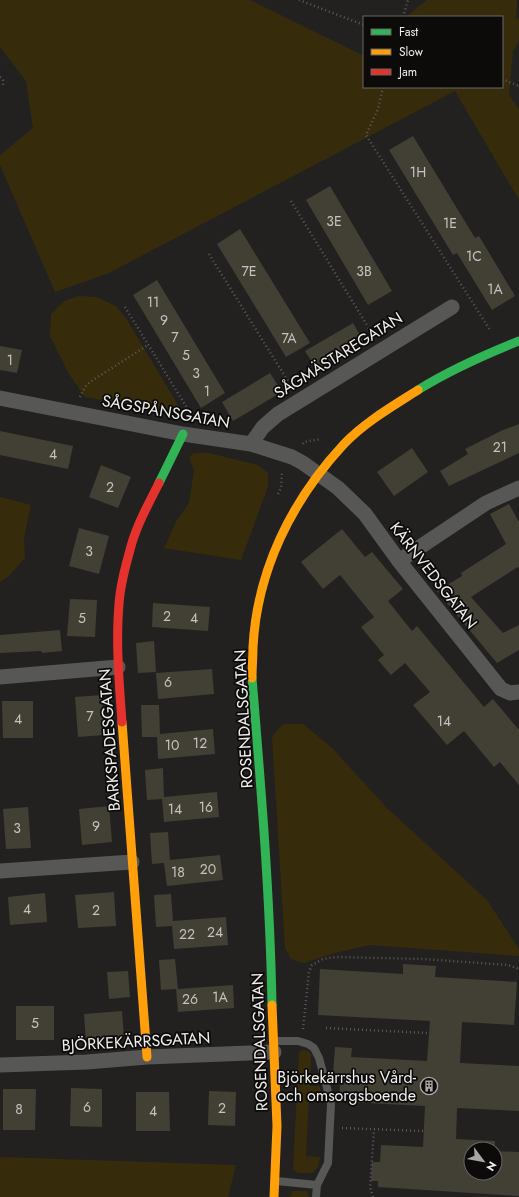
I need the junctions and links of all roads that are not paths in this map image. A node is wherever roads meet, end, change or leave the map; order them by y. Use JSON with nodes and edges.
{"nodes":[{"id":1,"x":452,"y":306,"type":"dead end"},
{"id":2,"x":519,"y":342,"type":"edge"},
{"id":3,"x":0,"y":398,"type":"edge"},
{"id":4,"x":184,"y":434,"type":"junction"},
{"id":5,"x":251,"y":444,"type":"junction"},
{"id":6,"x":319,"y":474,"type":"junction"},
{"id":7,"x":519,"y":488,"type":"edge"},
{"id":8,"x":399,"y":561,"type":"junction"},
{"id":9,"x":118,"y":667,"type":"junction"},
{"id":10,"x":0,"y":678,"type":"edge"},
{"id":11,"x":519,"y":692,"type":"edge"},
{"id":12,"x":132,"y":862,"type":"junction"},
{"id":13,"x":0,"y":871,"type":"edge"},
{"id":14,"x":274,"y":1047,"type":"junction"},
{"id":15,"x":147,"y":1057,"type":"junction"},
{"id":16,"x":0,"y":1065,"type":"edge"},
{"id":17,"x":275,"y":1181,"type":"junction"},
{"id":18,"x":317,"y":1185,"type":"junction"},
{"id":19,"x":274,"y":1197,"type":"edge"},
{"id":20,"x":316,"y":1197,"type":"edge"}],
"edges":[{"from":1,"to":5,"type":"street","name":"SÅGMÄSTAREGATAN"},
{"from":2,"to":6,"type":"street","name":"ROSENDALSGATAN"},
{"from":3,"to":4,"type":"street","name":"SÅGSPÅNSGATAN"},
{"from":4,"to":5,"type":"street","name":"SÅGSPÅNSGATAN"},
{"from":4,"to":9,"type":"street","name":"BARKSPADESGATAN"},
{"from":5,"to":6,"type":"street","name":"SÅGSPÅNSGATAN"},
{"from":6,"to":8,"type":"street","name":"KÄRNVEDSGATAN"},
{"from":6,"to":14,"type":"street","name":"ROSENDALSGATAN"},
{"from":7,"to":8,"type":"street"},
{"from":8,"to":11,"type":"street","name":"KÄRNVEDSGATAN"},
{"from":9,"to":10,"type":"street"},
{"from":9,"to":12,"type":"street","name":"BARKSPADESGATAN"},
{"from":12,"to":13,"type":"street"},
{"from":12,"to":15,"type":"street","name":"BARKSPADESGATAN"},
{"from":14,"to":15,"type":"street","name":"BJÖRKEKÄRRSGATAN"},
{"from":14,"to":17,"type":"street","name":"ROSENDALSGATAN"},
{"from":14,"to":18,"type":"lane"},
{"from":15,"to":16,"type":"street","name":"BJÖRKEKÄRRSGATAN"},
{"from":17,"to":18,"type":"lane"},
{"from":17,"to":19,"type":"street","name":"ROSENDALSGATAN"},
{"from":18,"to":20,"type":"lane"}]}
